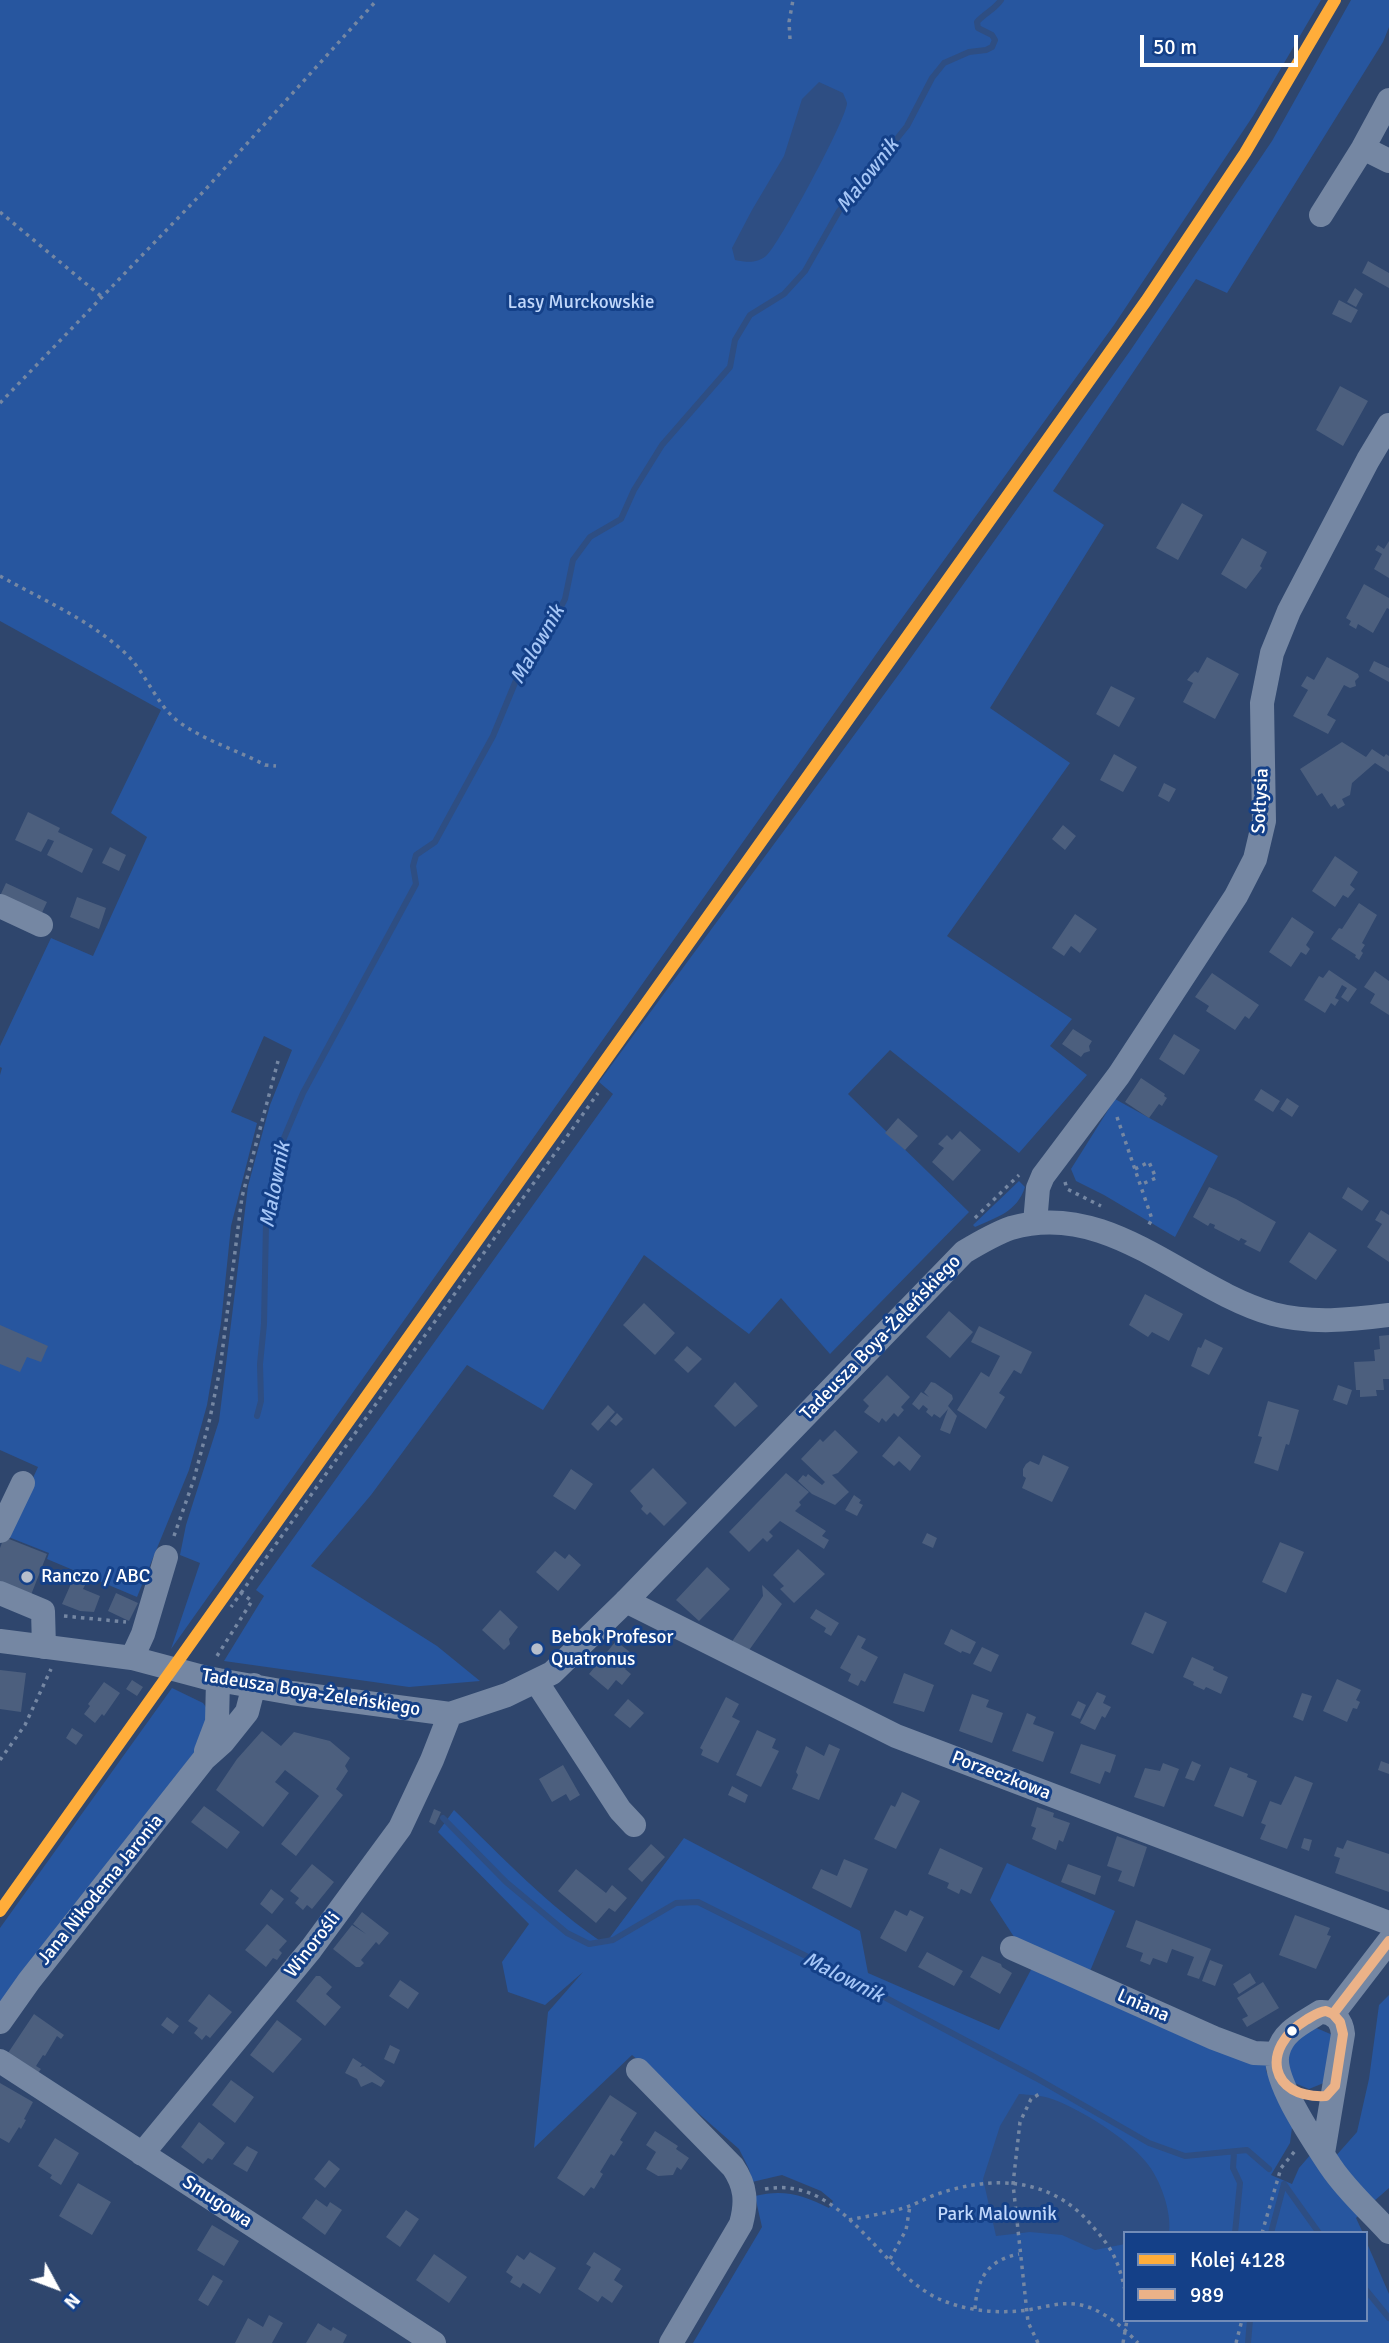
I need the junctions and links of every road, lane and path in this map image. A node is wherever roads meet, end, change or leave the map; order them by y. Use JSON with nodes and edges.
{"nodes":[{"id":1,"x":377,"y":0,"type":"edge"},
{"id":2,"x":793,"y":0,"type":"edge"},
{"id":3,"x":790,"y":39,"type":"dead end"},
{"id":4,"x":1389,"y":100,"type":"edge"},
{"id":5,"x":1363,"y":148,"type":"junction"},
{"id":6,"x":1389,"y":161,"type":"edge"},
{"id":7,"x":0,"y":212,"type":"edge"},
{"id":8,"x":1321,"y":215,"type":"dead end"},
{"id":9,"x":102,"y":298,"type":"junction"},
{"id":10,"x":0,"y":403,"type":"edge"},
{"id":11,"x":1389,"y":425,"type":"edge"},
{"id":12,"x":0,"y":576,"type":"edge"},
{"id":13,"x":276,"y":766,"type":"dead end"},
{"id":14,"x":0,"y":906,"type":"edge"},
{"id":15,"x":41,"y":925,"type":"dead end"},
{"id":16,"x":278,"y":1061,"type":"dead end"},
{"id":17,"x":1108,"y":1091,"type":"junction"},
{"id":18,"x":598,"y":1093,"type":"dead end"},
{"id":19,"x":1135,"y":1168,"type":"junction"},
{"id":20,"x":1020,"y":1174,"type":"dead end"},
{"id":21,"x":1064,"y":1177,"type":"dead end"},
{"id":22,"x":1140,"y":1185,"type":"junction"},
{"id":23,"x":1110,"y":1211,"type":"dead end"},
{"id":24,"x":1035,"y":1223,"type":"junction"},
{"id":25,"x":967,"y":1226,"type":"dead end"},
{"id":26,"x":1137,"y":1226,"type":"dead end"},
{"id":27,"x":1389,"y":1315,"type":"edge"},
{"id":28,"x":23,"y":1483,"type":"dead end"},
{"id":29,"x":0,"y":1531,"type":"edge"},
{"id":30,"x":166,"y":1556,"type":"joint"},
{"id":31,"x":0,"y":1593,"type":"edge"},
{"id":32,"x":241,"y":1593,"type":"junction"},
{"id":33,"x":626,"y":1601,"type":"junction"},
{"id":34,"x":231,"y":1608,"type":"dead end"},
{"id":35,"x":43,"y":1620,"type":"junction"},
{"id":36,"x":143,"y":1634,"type":"junction"},
{"id":37,"x":0,"y":1641,"type":"edge"},
{"id":38,"x":44,"y":1647,"type":"junction"},
{"id":39,"x":132,"y":1658,"type":"junction"},
{"id":40,"x":216,"y":1672,"type":"junction"},
{"id":41,"x":536,"y":1681,"type":"junction"},
{"id":42,"x":254,"y":1685,"type":"junction"},
{"id":43,"x":450,"y":1714,"type":"junction"},
{"id":44,"x":204,"y":1759,"type":"junction"},
{"id":45,"x":0,"y":1760,"type":"edge"},
{"id":46,"x":634,"y":1825,"type":"dead end"},
{"id":47,"x":1389,"y":1923,"type":"edge"},
{"id":48,"x":1389,"y":1941,"type":"edge"},
{"id":49,"x":1012,"y":1948,"type":"dead end"},
{"id":50,"x":1333,"y":2014,"type":"junction"},
{"id":51,"x":0,"y":2022,"type":"edge"},
{"id":52,"x":1277,"y":2054,"type":"junction"},
{"id":53,"x":0,"y":2061,"type":"edge"},
{"id":54,"x":638,"y":2070,"type":"dead end"},
{"id":55,"x":1283,"y":2084,"type":"junction"},
{"id":56,"x":1335,"y":2086,"type":"junction"},
{"id":57,"x":1041,"y":2093,"type":"dead end"},
{"id":58,"x":1316,"y":2143,"type":"junction"},
{"id":59,"x":142,"y":2154,"type":"junction"},
{"id":60,"x":1013,"y":2185,"type":"junction"},
{"id":61,"x":745,"y":2192,"type":"junction"},
{"id":62,"x":911,"y":2206,"type":"junction"},
{"id":63,"x":849,"y":2220,"type":"junction"},
{"id":64,"x":1263,"y":2231,"type":"edge"},
{"id":65,"x":1389,"y":2232,"type":"edge"},
{"id":66,"x":1019,"y":2254,"type":"junction"},
{"id":67,"x":890,"y":2259,"type":"junction"},
{"id":68,"x":1123,"y":2282,"type":"edge"},
{"id":69,"x":975,"y":2309,"type":"junction"},
{"id":70,"x":1027,"y":2310,"type":"junction"},
{"id":71,"x":1127,"y":2322,"type":"edge"},
{"id":72,"x":1241,"y":2322,"type":"edge"},
{"id":73,"x":1126,"y":2330,"type":"junction"},
{"id":74,"x":434,"y":2343,"type":"edge"},
{"id":75,"x":671,"y":2343,"type":"edge"},
{"id":76,"x":1038,"y":2343,"type":"edge"},
{"id":77,"x":1123,"y":2343,"type":"edge"},
{"id":78,"x":1138,"y":2343,"type":"edge"},
{"id":79,"x":1236,"y":2343,"type":"edge"}],
"edges":[{"from":1,"to":9,"type":"path"},
{"from":2,"to":3,"type":"path"},
{"from":4,"to":5,"type":"street"},
{"from":5,"to":6,"type":"street"},
{"from":5,"to":8,"type":"street"},
{"from":7,"to":9,"type":"path"},
{"from":9,"to":10,"type":"path"},
{"from":11,"to":17,"type":"street","name":"Sołtysia"},
{"from":12,"to":13,"type":"path"},
{"from":14,"to":15,"type":"street"},
{"from":16,"to":30,"type":"path"},
{"from":17,"to":19,"type":"path"},
{"from":17,"to":24,"type":"street","name":"Sołtysia"},
{"from":18,"to":32,"type":"path"},
{"from":19,"to":22,"type":"path"},
{"from":19,"to":22,"type":"path"},
{"from":20,"to":25,"type":"path"},
{"from":21,"to":23,"type":"path"},
{"from":22,"to":26,"type":"path"},
{"from":24,"to":27,"type":"street","name":"Tadeusza Boya-Żeleńskiego"},
{"from":24,"to":33,"type":"street","name":"Tadeusza Boya-Żeleńskiego"},
{"from":28,"to":29,"type":"street"},
{"from":30,"to":36,"type":"street"},
{"from":31,"to":35,"type":"street"},
{"from":32,"to":34,"type":"path"},
{"from":32,"to":40,"type":"path"},
{"from":33,"to":41,"type":"street","name":"Tadeusza Boya-Żeleńskiego"},
{"from":33,"to":47,"type":"street","name":"Porzeczkowa"},
{"from":35,"to":36,"type":"path"},
{"from":35,"to":38,"type":"street"},
{"from":36,"to":39,"type":"street"},
{"from":37,"to":38,"type":"street","name":"Tadeusza Boya-Żeleńskiego"},
{"from":38,"to":39,"type":"street","name":"Tadeusza Boya-Żeleńskiego"},
{"from":38,"to":45,"type":"path"},
{"from":39,"to":40,"type":"street","name":"Tadeusza Boya-Żeleńskiego"},
{"from":40,"to":42,"type":"street","name":"Tadeusza Boya-Żeleńskiego"},
{"from":40,"to":44,"type":"street","name":"Jana Nikodema Jaronia"},
{"from":41,"to":43,"type":"street","name":"Tadeusza Boya-Żeleńskiego"},
{"from":41,"to":46,"type":"street"},
{"from":42,"to":43,"type":"street","name":"Tadeusza Boya-Żeleńskiego"},
{"from":42,"to":44,"type":"street","name":"Jana Nikodema Jaronia"},
{"from":43,"to":59,"type":"street","name":"Winorośli"},
{"from":44,"to":51,"type":"street","name":"Jana Nikodema Jaronia"},
{"from":48,"to":50,"type":"street"},
{"from":49,"to":52,"type":"street","name":"Lniana"},
{"from":50,"to":52,"type":"street"},
{"from":50,"to":56,"type":"street"},
{"from":52,"to":55,"type":"street"},
{"from":53,"to":59,"type":"street","name":"Smugowa"},
{"from":54,"to":61,"type":"street"},
{"from":55,"to":56,"type":"street"},
{"from":55,"to":58,"type":"street"},
{"from":56,"to":58,"type":"street"},
{"from":57,"to":60,"type":"path"},
{"from":58,"to":64,"type":"path"},
{"from":58,"to":65,"type":"street"},
{"from":59,"to":74,"type":"street","name":"Smugowa"},
{"from":60,"to":62,"type":"path"},
{"from":60,"to":66,"type":"path"},
{"from":60,"to":68,"type":"path"},
{"from":61,"to":63,"type":"path"},
{"from":61,"to":75,"type":"street"},
{"from":62,"to":63,"type":"path"},
{"from":62,"to":67,"type":"path"},
{"from":63,"to":67,"type":"path"},
{"from":66,"to":69,"type":"path"},
{"from":66,"to":70,"type":"path"},
{"from":67,"to":69,"type":"path"},
{"from":69,"to":70,"type":"path"},
{"from":70,"to":73,"type":"path"},
{"from":70,"to":76,"type":"path"},
{"from":71,"to":73,"type":"path"},
{"from":72,"to":79,"type":"path"},
{"from":73,"to":77,"type":"path"},
{"from":73,"to":78,"type":"path"}]}
